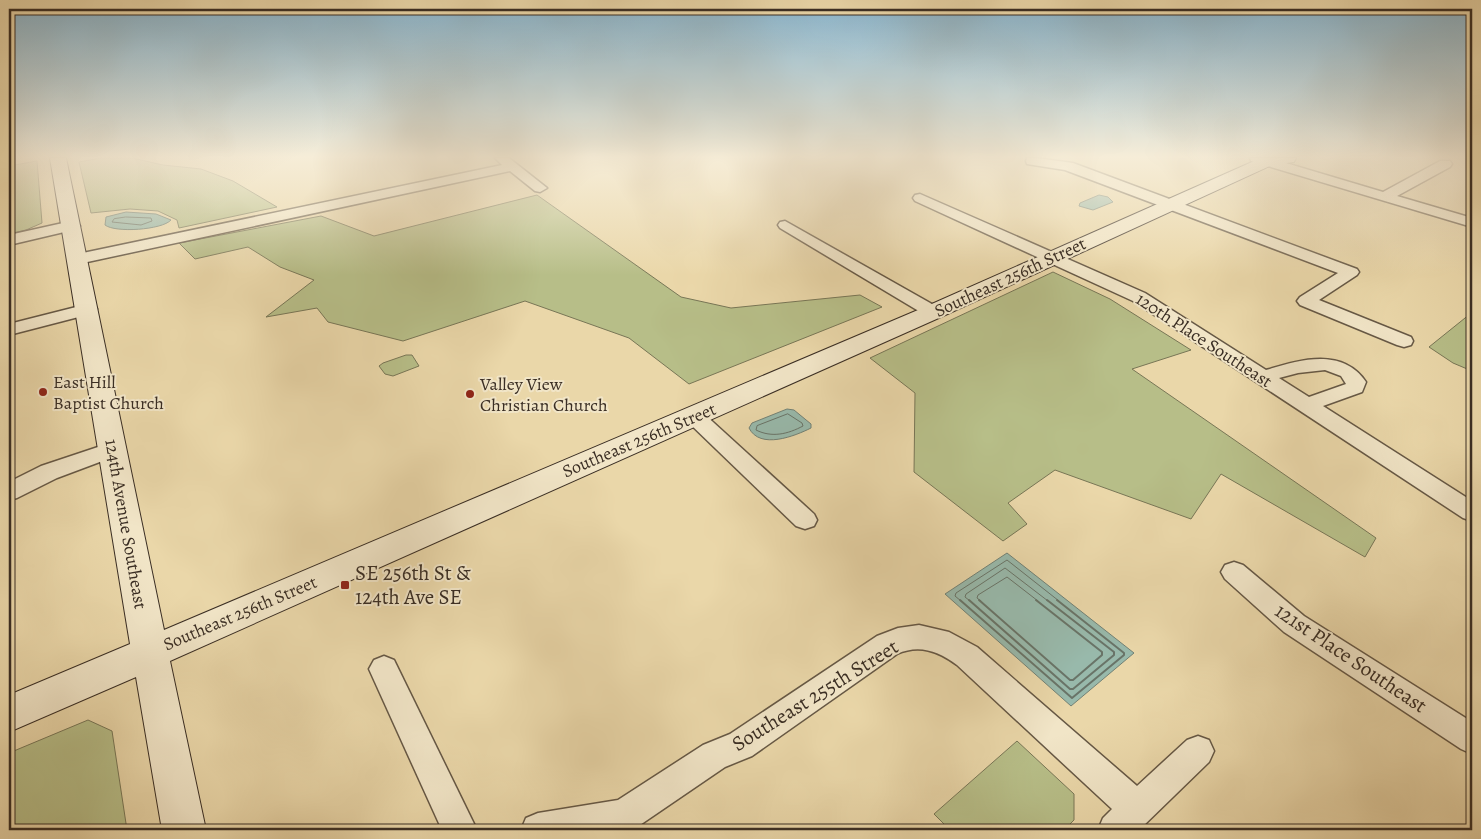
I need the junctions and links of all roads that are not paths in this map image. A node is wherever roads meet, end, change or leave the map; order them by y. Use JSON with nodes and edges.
{"nodes":[{"id":1,"x":66,"y":197,"type":"edge"},
{"id":2,"x":351,"y":197,"type":"edge"},
{"id":3,"x":1152,"y":197,"type":"edge"},
{"id":4,"x":1185,"y":197,"type":"edge"},
{"id":5,"x":1384,"y":197,"type":"edge"},
{"id":6,"x":920,"y":198,"type":"dead end"},
{"id":7,"x":1171,"y":204,"type":"junction"},
{"id":8,"x":1472,"y":223,"type":"edge"},
{"id":9,"x":785,"y":225,"type":"dead end"},
{"id":10,"x":72,"y":226,"type":"junction"},
{"id":11,"x":9,"y":240,"type":"edge"},
{"id":12,"x":1052,"y":257,"type":"junction"},
{"id":13,"x":78,"y":259,"type":"junction"},
{"id":14,"x":88,"y":309,"type":"junction"},
{"id":15,"x":933,"y":312,"type":"junction"},
{"id":16,"x":9,"y":330,"type":"edge"},
{"id":17,"x":1404,"y":341,"type":"dead end"},
{"id":18,"x":1261,"y":377,"type":"junction"},
{"id":19,"x":1305,"y":405,"type":"junction"},
{"id":20,"x":695,"y":416,"type":"junction"},
{"id":21,"x":113,"y":449,"type":"junction"},
{"id":22,"x":9,"y":492,"type":"edge"},
{"id":23,"x":1472,"y":512,"type":"edge"},
{"id":24,"x":805,"y":520,"type":"dead end"},
{"id":25,"x":1234,"y":572,"type":"dead end"},
{"id":26,"x":149,"y":652,"type":"junction"},
{"id":27,"x":384,"y":669,"type":"dead end"},
{"id":28,"x":9,"y":714,"type":"edge"},
{"id":29,"x":1472,"y":739,"type":"edge"},
{"id":30,"x":1198,"y":751,"type":"dead end"},
{"id":31,"x":1126,"y":820,"type":"edge"},
{"id":32,"x":184,"y":830,"type":"edge"},
{"id":33,"x":460,"y":830,"type":"edge"},
{"id":34,"x":538,"y":830,"type":"edge"}],
"edges":[{"from":1,"to":10,"type":"main road","name":"124th Avenue Southeast"},
{"from":2,"to":13,"type":"street"},
{"from":3,"to":7,"type":"street"},
{"from":4,"to":7,"type":"main road","name":"Southeast 256th Street"},
{"from":5,"to":8,"type":"street"},
{"from":6,"to":12,"type":"street","name":"120th Place Southeast"},
{"from":7,"to":12,"type":"main road","name":"Southeast 256th Street"},
{"from":7,"to":17,"type":"street"},
{"from":9,"to":15,"type":"street"},
{"from":10,"to":11,"type":"street"},
{"from":10,"to":13,"type":"main road","name":"124th Avenue Southeast"},
{"from":12,"to":15,"type":"main road","name":"Southeast 256th Street"},
{"from":12,"to":18,"type":"street","name":"120th Place Southeast"},
{"from":13,"to":14,"type":"main road","name":"124th Avenue Southeast"},
{"from":14,"to":16,"type":"street"},
{"from":14,"to":21,"type":"main road","name":"124th Avenue Southeast"},
{"from":15,"to":20,"type":"main road","name":"Southeast 256th Street"},
{"from":18,"to":19,"type":"street","name":"120th Place Southeast"},
{"from":18,"to":19,"type":"street"},
{"from":19,"to":23,"type":"street","name":"120th Place Southeast"},
{"from":20,"to":24,"type":"street"},
{"from":20,"to":26,"type":"main road","name":"Southeast 256th Street"},
{"from":21,"to":22,"type":"street"},
{"from":21,"to":26,"type":"main road","name":"124th Avenue Southeast"},
{"from":25,"to":29,"type":"street","name":"121st Place Southeast"},
{"from":26,"to":28,"type":"main road","name":"Southeast 256th Street"},
{"from":26,"to":32,"type":"main road","name":"124th Avenue Southeast"},
{"from":27,"to":33,"type":"street"},
{"from":30,"to":31,"type":"street"},
{"from":31,"to":34,"type":"street","name":"Southeast 255th Street"}]}
